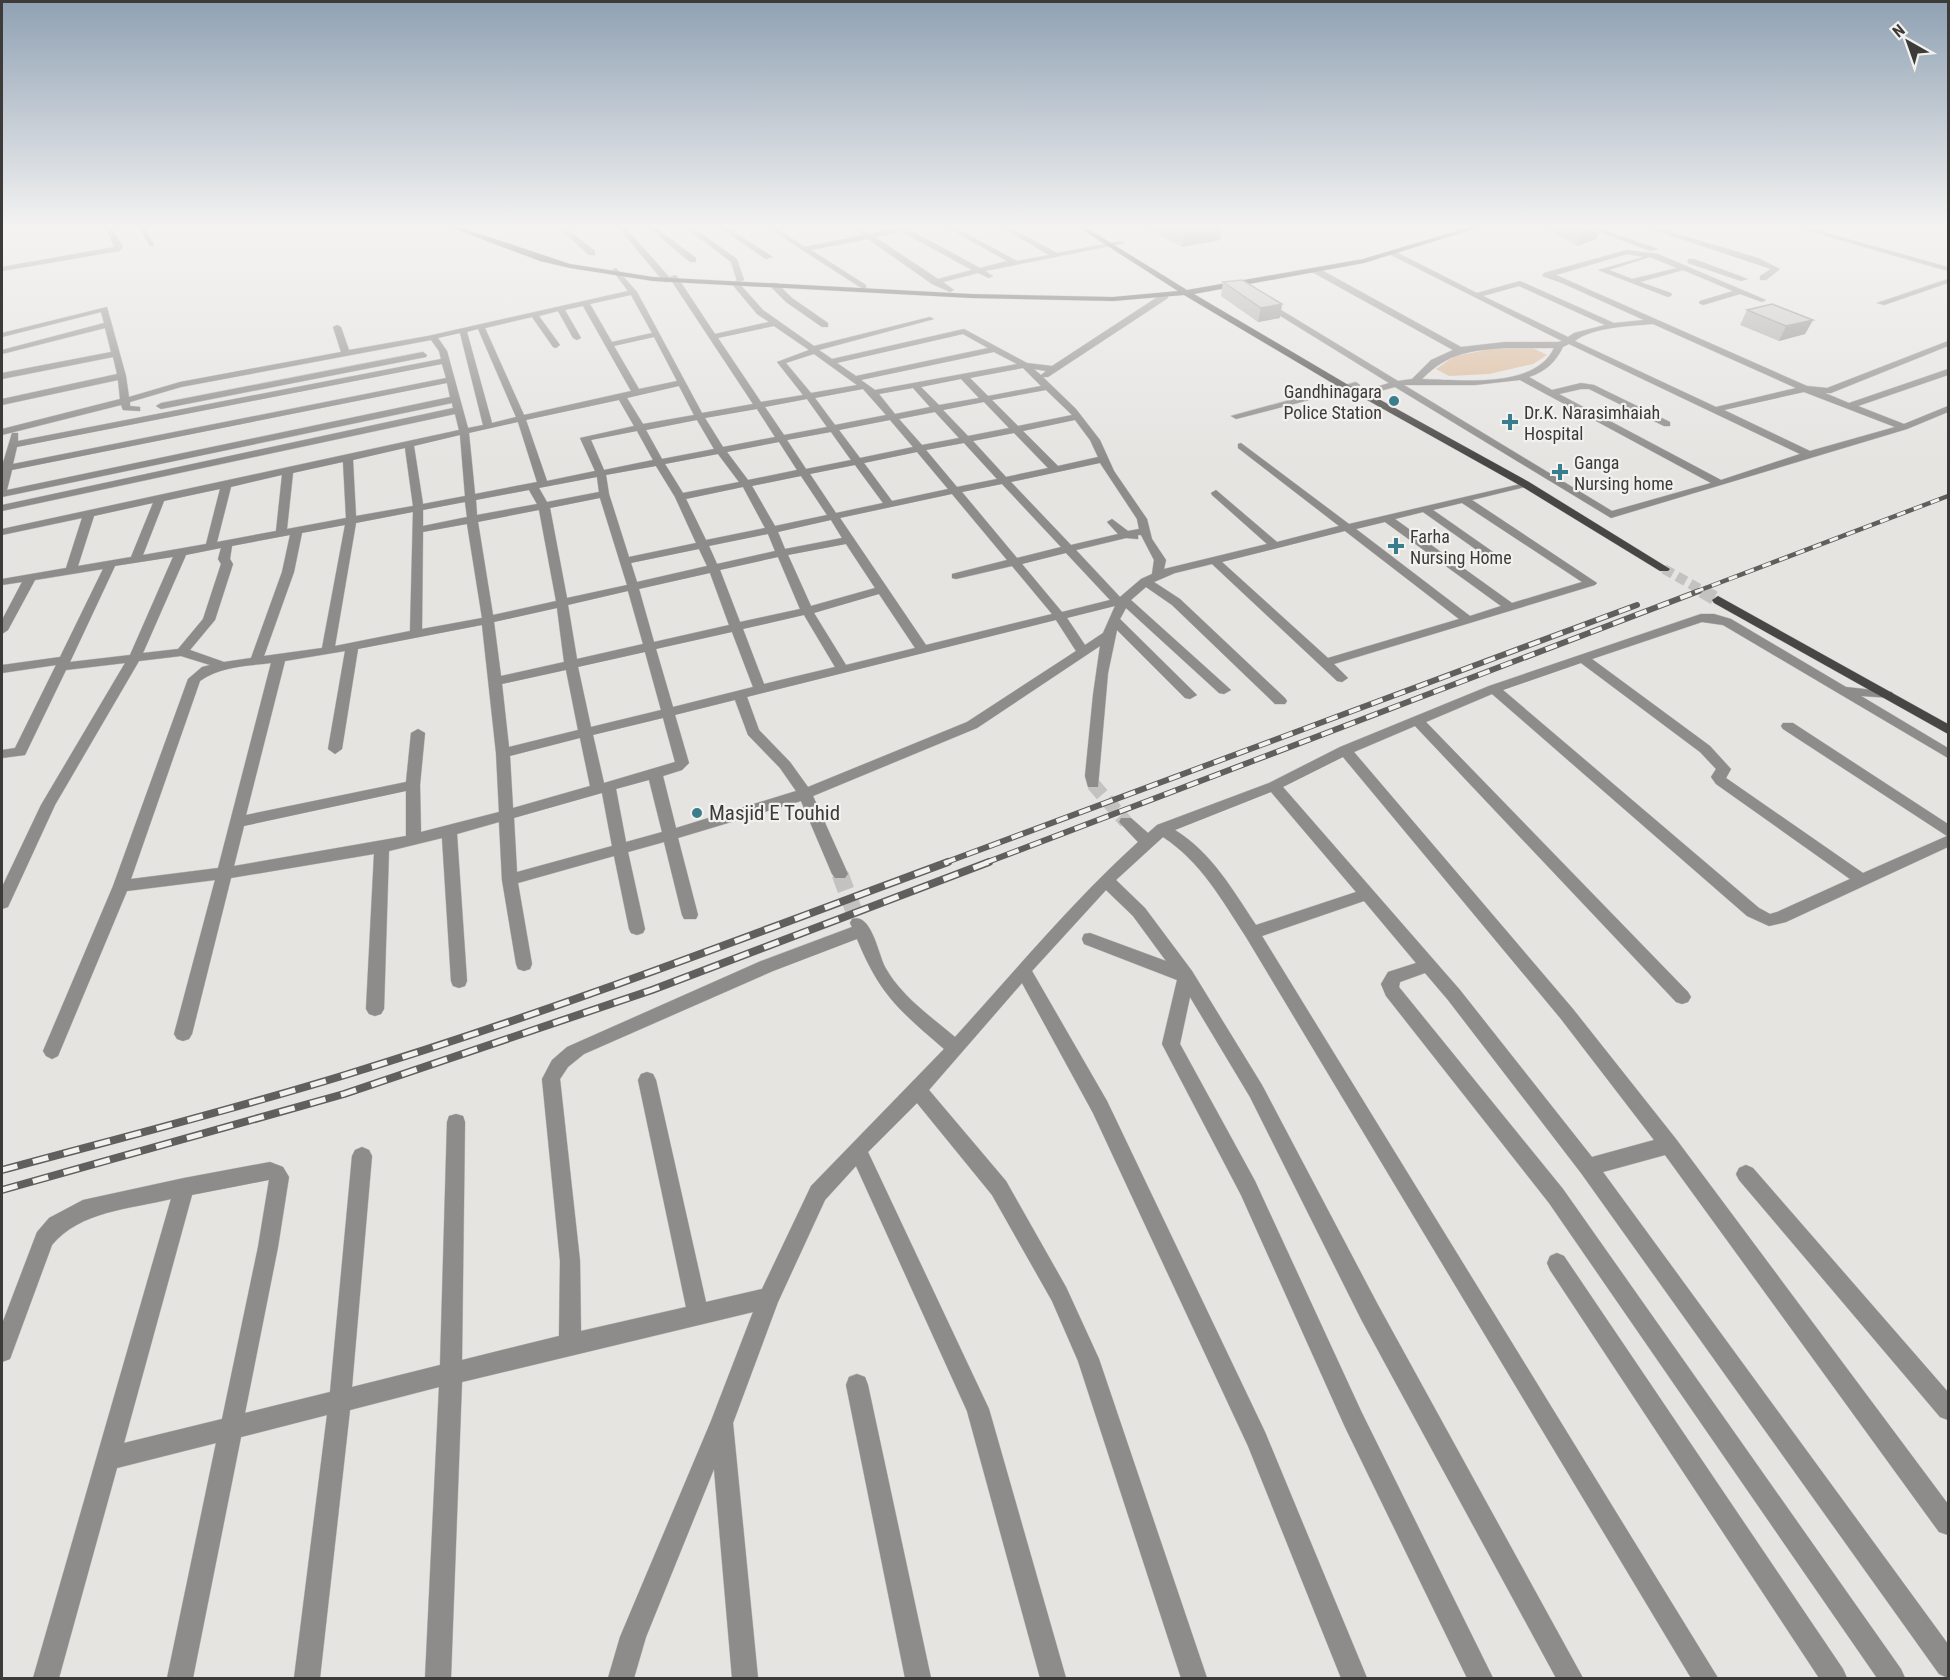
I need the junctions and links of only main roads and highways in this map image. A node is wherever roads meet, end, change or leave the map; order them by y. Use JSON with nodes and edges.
{"nodes":[{"id":1,"x":1217,"y":305,"type":"edge"},
{"id":2,"x":1664,"y":569,"type":"tunnel mouth"},
{"id":3,"x":1719,"y":600,"type":"tunnel mouth"},
{"id":4,"x":1948,"y":730,"type":"edge"}],
"edges":[{"from":1,"to":2,"type":"main road"},
{"from":3,"to":4,"type":"main road"}]}
